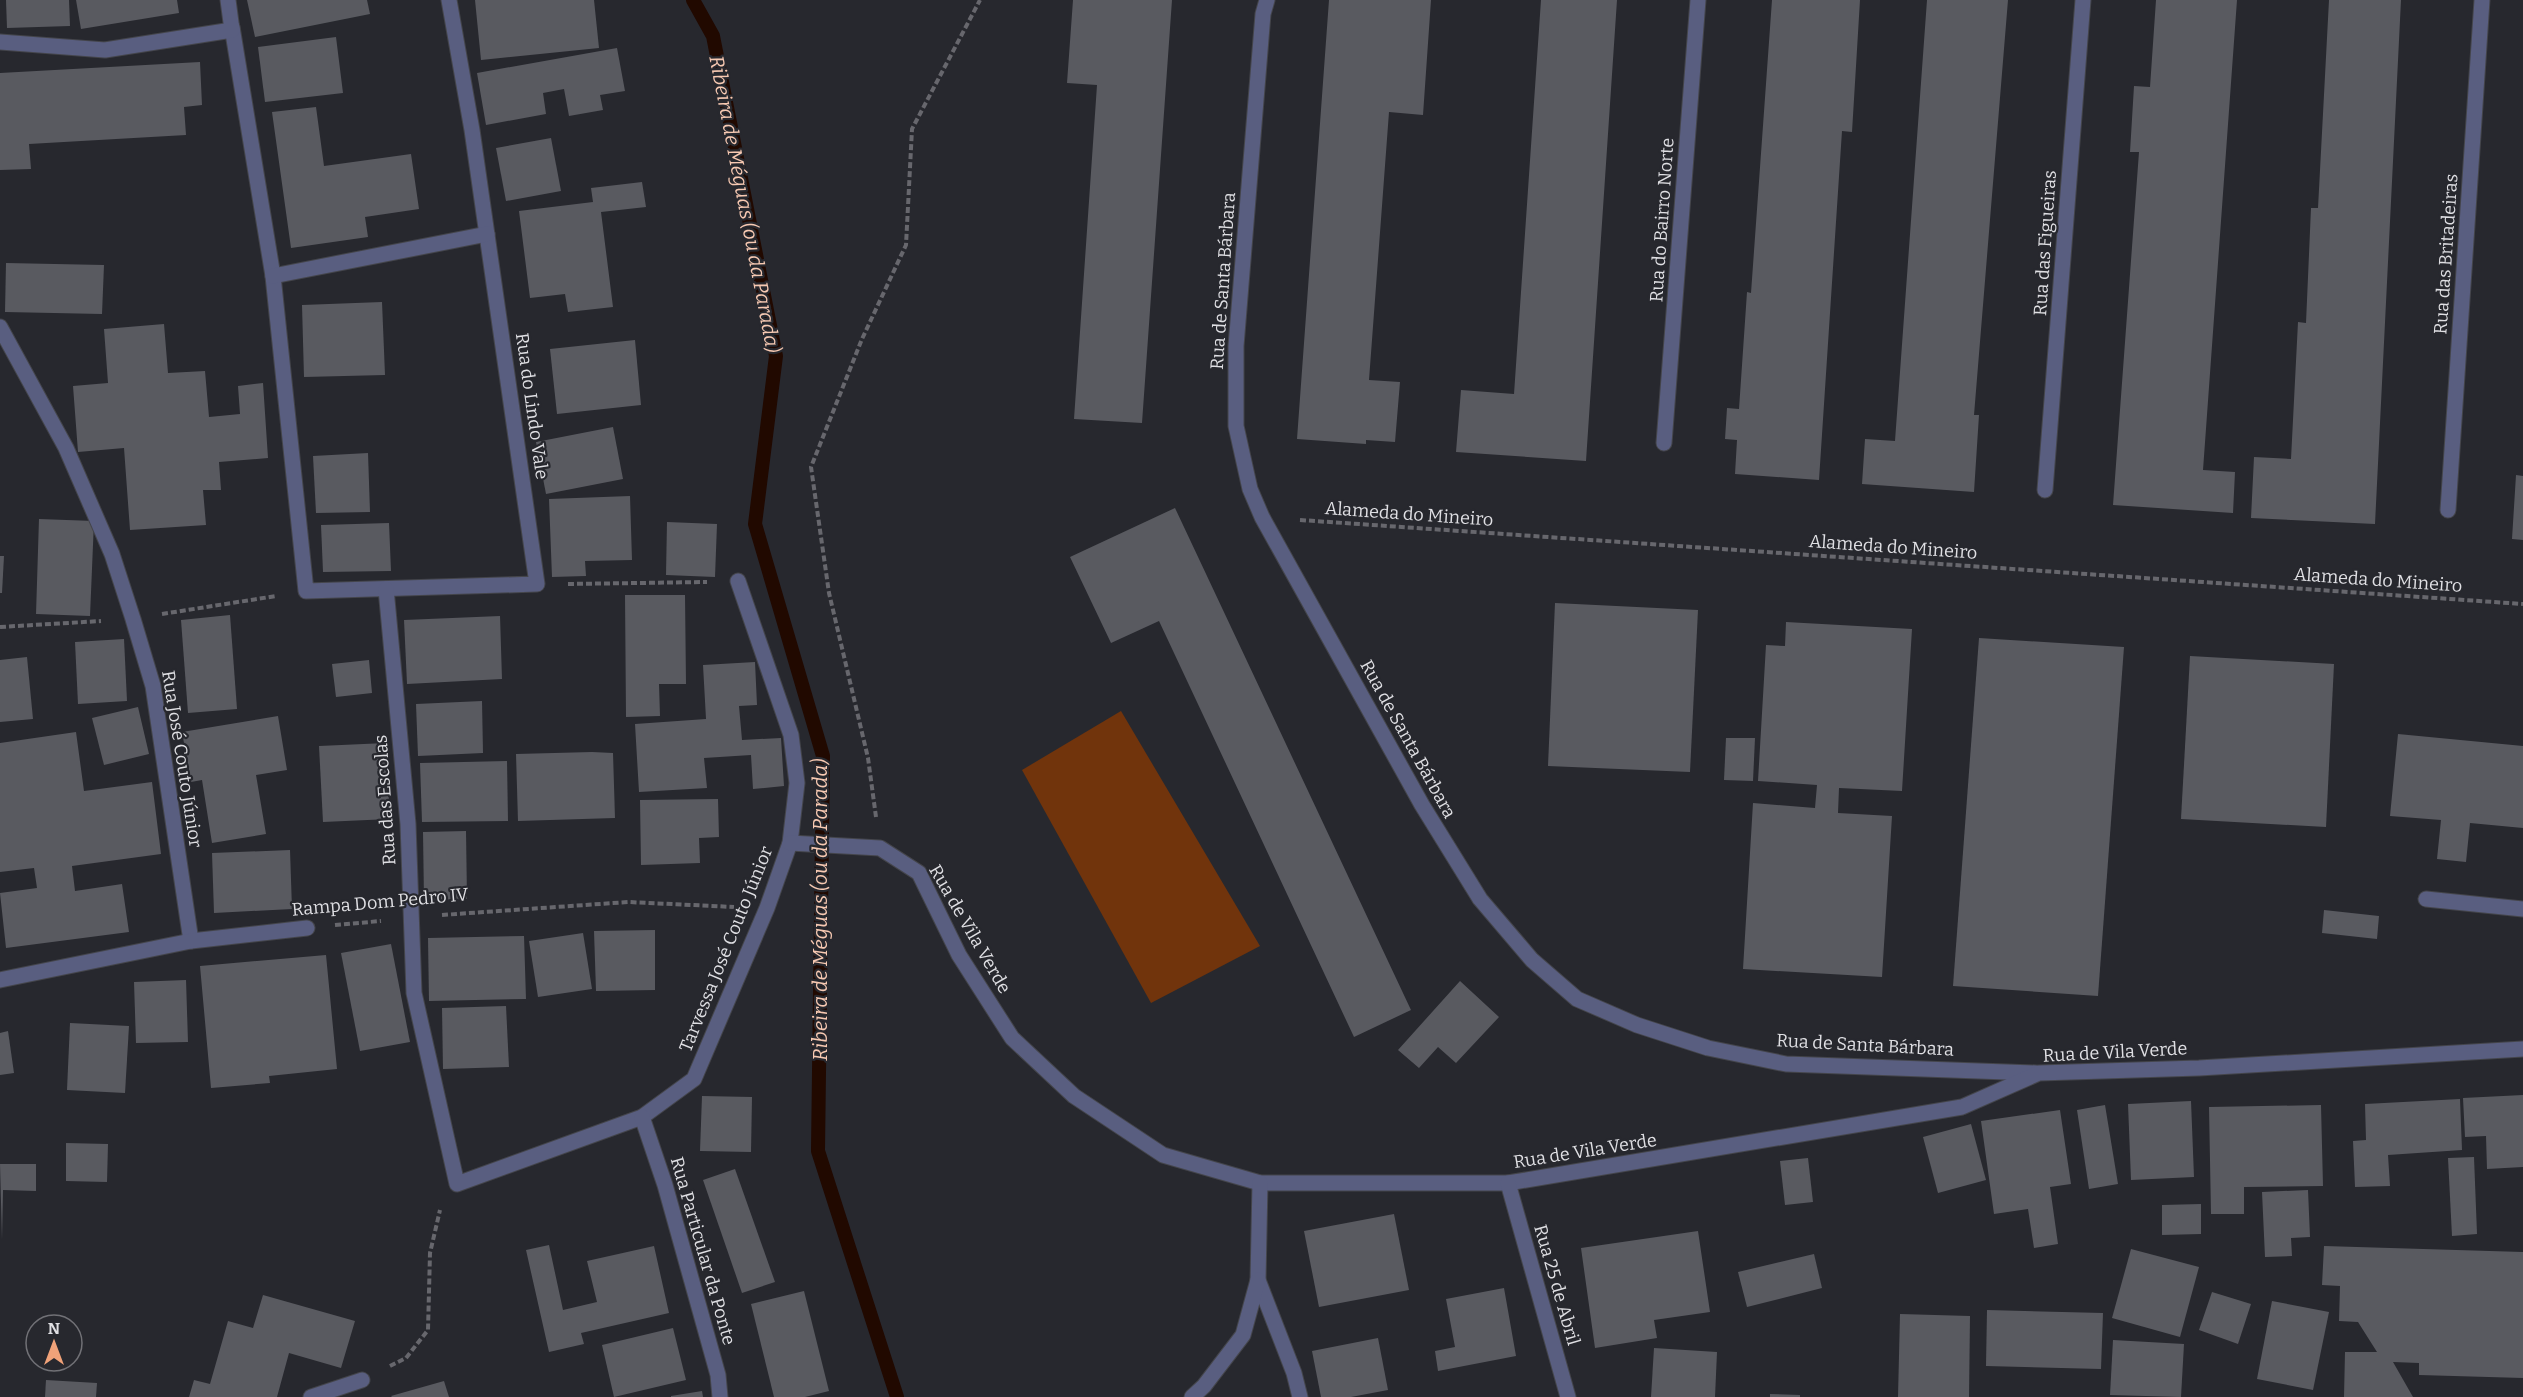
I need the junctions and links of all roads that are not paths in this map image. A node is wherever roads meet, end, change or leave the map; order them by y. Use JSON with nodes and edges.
{"nodes":[{"id":1,"x":228,"y":0,"type":"edge"},
{"id":2,"x":449,"y":0,"type":"edge"},
{"id":3,"x":1267,"y":0,"type":"edge"},
{"id":4,"x":1698,"y":0,"type":"edge"},
{"id":5,"x":2083,"y":0,"type":"edge"},
{"id":6,"x":2482,"y":0,"type":"edge"},
{"id":7,"x":232,"y":27,"type":"junction"},
{"id":8,"x":0,"y":42,"type":"edge"},
{"id":9,"x":487,"y":234,"type":"junction"},
{"id":10,"x":273,"y":276,"type":"junction"},
{"id":11,"x":0,"y":327,"type":"edge"},
{"id":12,"x":1664,"y":443,"type":"dead end"},
{"id":13,"x":2045,"y":490,"type":"dead end"},
{"id":14,"x":2448,"y":510,"type":"dead end"},
{"id":15,"x":738,"y":581,"type":"road end"},
{"id":16,"x":386,"y":589,"type":"junction"},
{"id":17,"x":790,"y":843,"type":"junction"},
{"id":18,"x":2426,"y":899,"type":"dead end"},
{"id":19,"x":2523,"y":909,"type":"edge"},
{"id":20,"x":307,"y":928,"type":"road end"},
{"id":21,"x":191,"y":941,"type":"junction"},
{"id":22,"x":0,"y":980,"type":"edge"},
{"id":23,"x":2523,"y":1049,"type":"edge"},
{"id":24,"x":2039,"y":1073,"type":"junction"},
{"id":25,"x":642,"y":1117,"type":"junction"},
{"id":26,"x":1260,"y":1183,"type":"junction"},
{"id":27,"x":1508,"y":1183,"type":"junction"},
{"id":28,"x":457,"y":1184,"type":"joint"},
{"id":29,"x":1258,"y":1280,"type":"junction"},
{"id":30,"x":362,"y":1380,"type":"road end"},
{"id":31,"x":310,"y":1397,"type":"edge"},
{"id":32,"x":720,"y":1397,"type":"edge"},
{"id":33,"x":1192,"y":1397,"type":"edge"},
{"id":34,"x":1300,"y":1397,"type":"edge"},
{"id":35,"x":1568,"y":1397,"type":"edge"}],
"edges":[{"from":1,"to":7,"type":"street"},
{"from":2,"to":9,"type":"street","name":"Rua do Lindo Vale"},
{"from":3,"to":24,"type":"street","name":"Rua de Santa Bárbara"},
{"from":4,"to":12,"type":"street","name":"Rua do Bairro Norte"},
{"from":5,"to":13,"type":"street","name":"Rua das Figueiras"},
{"from":6,"to":14,"type":"street","name":"Rua das Britadeiras"},
{"from":7,"to":8,"type":"street"},
{"from":7,"to":10,"type":"street"},
{"from":9,"to":10,"type":"street"},
{"from":9,"to":16,"type":"street","name":"Rua do Lindo Vale"},
{"from":10,"to":16,"type":"street"},
{"from":11,"to":21,"type":"street","name":"Rua José Couto Júnior"},
{"from":15,"to":17,"type":"street","name":"Tarvessa José Couto Júnior"},
{"from":16,"to":28,"type":"street","name":"Rua das Escolas"},
{"from":17,"to":25,"type":"street","name":"Tarvessa José Couto Júnior"},
{"from":17,"to":26,"type":"street","name":"Rua de Vila Verde"},
{"from":18,"to":19,"type":"street"},
{"from":20,"to":21,"type":"street","name":"Rampa Dom Pedro IV"},
{"from":21,"to":22,"type":"street","name":"Rampa Dom Pedro IV"},
{"from":23,"to":24,"type":"street","name":"Rua de Vila Verde"},
{"from":24,"to":27,"type":"street","name":"Rua de Vila Verde"},
{"from":25,"to":28,"type":"street","name":"Tarvessa José Couto Júnior"},
{"from":25,"to":32,"type":"street","name":"Rua Particular da Ponte"},
{"from":26,"to":27,"type":"street","name":"Rua de Vila Verde"},
{"from":26,"to":29,"type":"street"},
{"from":27,"to":35,"type":"street","name":"Rua 25 de Abril"},
{"from":29,"to":33,"type":"street"},
{"from":29,"to":34,"type":"street"},
{"from":30,"to":31,"type":"street"}]}
